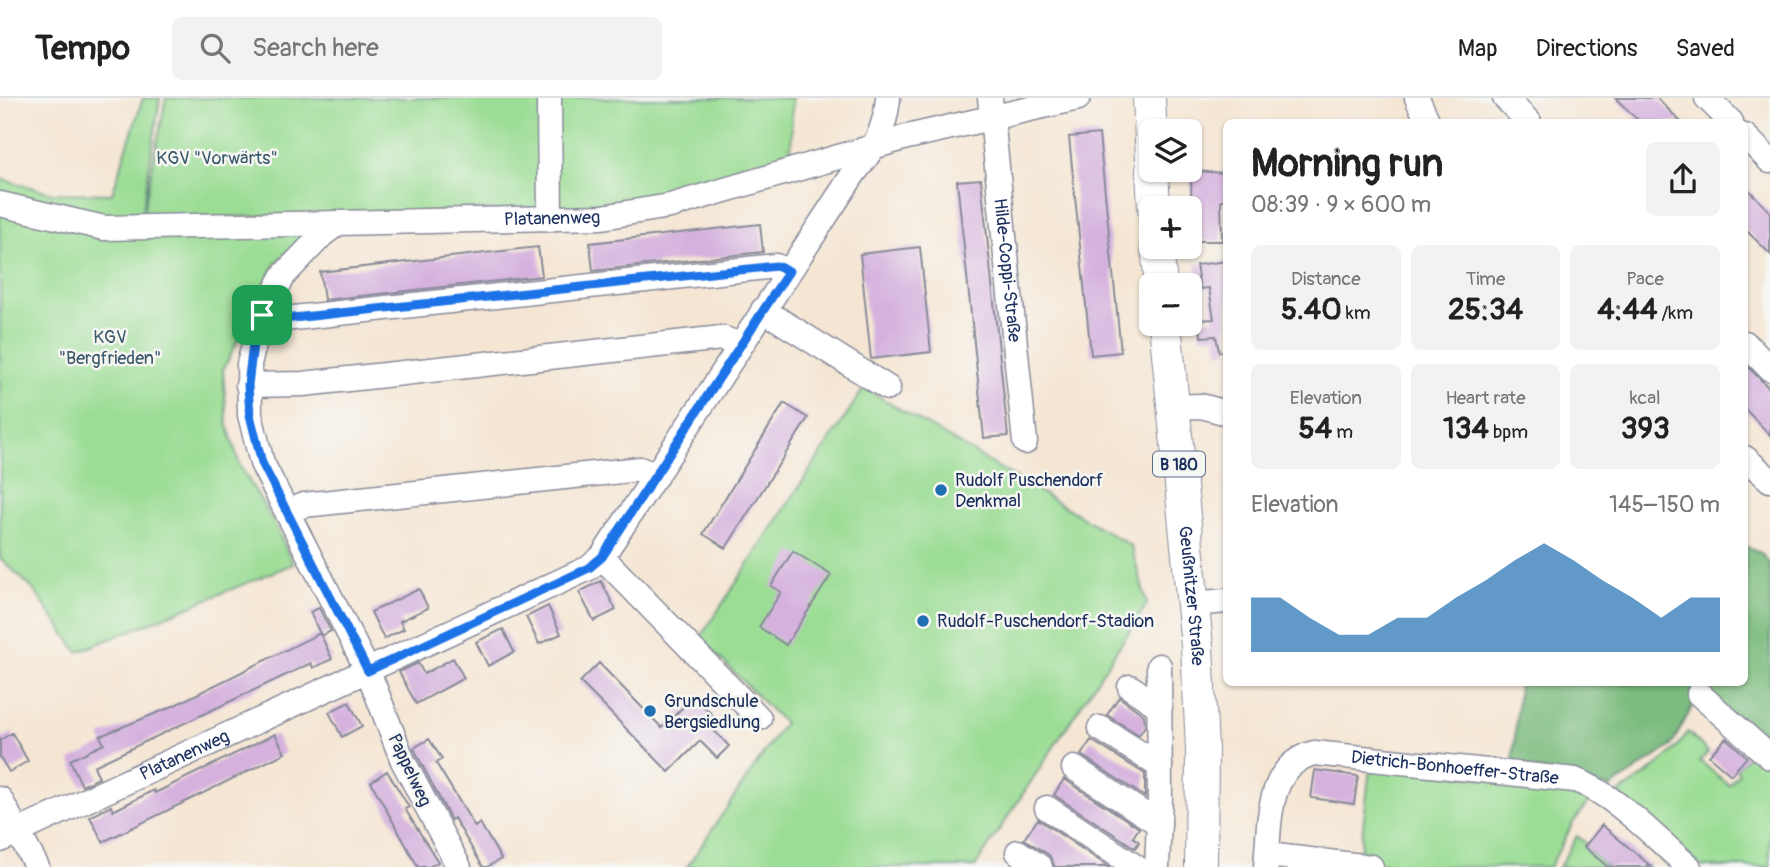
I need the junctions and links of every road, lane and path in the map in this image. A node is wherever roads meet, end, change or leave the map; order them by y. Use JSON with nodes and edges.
{"nodes":[{"id":1,"x":549,"y":98,"type":"edge"},
{"id":2,"x":888,"y":98,"type":"edge"},
{"id":3,"x":1078,"y":98,"type":"edge"},
{"id":4,"x":1149,"y":98,"type":"edge"},
{"id":5,"x":1417,"y":98,"type":"edge"},
{"id":6,"x":1505,"y":98,"type":"edge"},
{"id":7,"x":1707,"y":98,"type":"edge"},
{"id":8,"x":991,"y":107,"type":"edge"},
{"id":9,"x":1150,"y":119,"type":"edge"},
{"id":10,"x":1427,"y":119,"type":"edge"},
{"id":11,"x":1526,"y":119,"type":"edge"},
{"id":12,"x":1728,"y":119,"type":"edge"},
{"id":13,"x":1748,"y":139,"type":"edge"},
{"id":14,"x":877,"y":146,"type":"junction"},
{"id":15,"x":1770,"y":161,"type":"edge"},
{"id":16,"x":0,"y":204,"type":"edge"},
{"id":17,"x":550,"y":219,"type":"junction"},
{"id":18,"x":338,"y":223,"type":"junction"},
{"id":19,"x":789,"y":271,"type":"junction"},
{"id":20,"x":763,"y":310,"type":"junction"},
{"id":21,"x":262,"y":315,"type":"junction"},
{"id":22,"x":1166,"y":336,"type":"edge"},
{"id":23,"x":731,"y":341,"type":"junction"},
{"id":24,"x":1748,"y":346,"type":"edge"},
{"id":25,"x":1770,"y":369,"type":"edge"},
{"id":26,"x":248,"y":385,"type":"junction"},
{"id":27,"x":888,"y":388,"type":"dead end"},
{"id":28,"x":1173,"y":407,"type":"junction"},
{"id":29,"x":1223,"y":413,"type":"edge"},
{"id":30,"x":1025,"y":442,"type":"dead end"},
{"id":31,"x":1748,"y":461,"type":"edge"},
{"id":32,"x":656,"y":476,"type":"junction"},
{"id":33,"x":1770,"y":480,"type":"edge"},
{"id":34,"x":288,"y":512,"type":"junction"},
{"id":35,"x":602,"y":557,"type":"junction"},
{"id":36,"x":1223,"y":601,"type":"edge"},
{"id":37,"x":1193,"y":604,"type":"junction"},
{"id":38,"x":1159,"y":666,"type":"dead end"},
{"id":39,"x":368,"y":671,"type":"junction"},
{"id":40,"x":1130,"y":687,"type":"dead end"},
{"id":41,"x":1699,"y":694,"type":"dead end"},
{"id":42,"x":1160,"y":707,"type":"junction"},
{"id":43,"x":759,"y":718,"type":"dead end"},
{"id":44,"x":1100,"y":728,"type":"dead end"},
{"id":45,"x":1770,"y":757,"type":"edge"},
{"id":46,"x":1160,"y":766,"type":"junction"},
{"id":47,"x":1074,"y":768,"type":"dead end"},
{"id":48,"x":1201,"y":796,"type":"junction"},
{"id":49,"x":1160,"y":797,"type":"junction"},
{"id":50,"x":0,"y":799,"type":"edge"},
{"id":51,"x":1047,"y":808,"type":"dead end"},
{"id":52,"x":1159,"y":824,"type":"junction"},
{"id":53,"x":10,"y":836,"type":"edge"},
{"id":54,"x":1018,"y":852,"type":"dead end"},
{"id":55,"x":1267,"y":861,"type":"edge"},
{"id":56,"x":37,"y":867,"type":"edge"},
{"id":57,"x":459,"y":867,"type":"edge"},
{"id":58,"x":1040,"y":867,"type":"edge"},
{"id":59,"x":1136,"y":867,"type":"edge"},
{"id":60,"x":1157,"y":867,"type":"edge"},
{"id":61,"x":1201,"y":867,"type":"edge"},
{"id":62,"x":1371,"y":867,"type":"edge"},
{"id":63,"x":1689,"y":867,"type":"edge"}],
"edges":[{"from":1,"to":17,"type":"street"},
{"from":2,"to":14,"type":"street","name":"Platanenweg"},
{"from":3,"to":8,"type":"street","name":"Platanenweg"},
{"from":4,"to":9,"type":"main road"},
{"from":5,"to":10,"type":"street"},
{"from":6,"to":11,"type":"street"},
{"from":7,"to":12,"type":"street"},
{"from":8,"to":14,"type":"street","name":"Platanenweg"},
{"from":8,"to":30,"type":"street","name":"Hilde-Coppi-Straße"},
{"from":13,"to":15,"type":"street"},
{"from":14,"to":17,"type":"street","name":"Platanenweg"},
{"from":14,"to":19,"type":"street","name":"Platanenweg"},
{"from":16,"to":18,"type":"street","name":"Platanenweg"},
{"from":17,"to":18,"type":"street","name":"Platanenweg"},
{"from":18,"to":21,"type":"street"},
{"from":19,"to":20,"type":"street","name":"Platanenweg"},
{"from":19,"to":21,"type":"street"},
{"from":20,"to":23,"type":"street","name":"Platanenweg"},
{"from":20,"to":27,"type":"street"},
{"from":21,"to":26,"type":"street"},
{"from":22,"to":28,"type":"main road","name":"Geußnitzer Straße","number":"B 180"},
{"from":23,"to":26,"type":"street"},
{"from":23,"to":32,"type":"street","name":"Platanenweg"},
{"from":24,"to":25,"type":"street"},
{"from":26,"to":34,"type":"street"},
{"from":28,"to":29,"type":"street"},
{"from":28,"to":37,"type":"main road","name":"Geußnitzer Straße","number":"B 180"},
{"from":31,"to":33,"type":"street"},
{"from":32,"to":34,"type":"street"},
{"from":32,"to":35,"type":"street","name":"Platanenweg"},
{"from":34,"to":39,"type":"street"},
{"from":35,"to":39,"type":"street","name":"Platanenweg"},
{"from":35,"to":43,"type":"street"},
{"from":36,"to":37,"type":"street"},
{"from":37,"to":48,"type":"main road","name":"Geußnitzer Straße","number":"B 180"},
{"from":38,"to":42,"type":"street"},
{"from":39,"to":53,"type":"street","name":"Platanenweg"},
{"from":39,"to":57,"type":"street","name":"Pappelweg"},
{"from":40,"to":42,"type":"street"},
{"from":41,"to":45,"type":"street"},
{"from":42,"to":46,"type":"street"},
{"from":44,"to":46,"type":"street"},
{"from":46,"to":49,"type":"street"},
{"from":47,"to":52,"type":"street"},
{"from":48,"to":49,"type":"street"},
{"from":48,"to":61,"type":"main road","name":"Geußnitzer Straße","number":"B 180"},
{"from":49,"to":52,"type":"street"},
{"from":50,"to":53,"type":"street"},
{"from":51,"to":59,"type":"street"},
{"from":52,"to":60,"type":"street"},
{"from":53,"to":56,"type":"street"},
{"from":54,"to":58,"type":"street"},
{"from":55,"to":62,"type":"street","name":"Dietrich-Bonhoeffer-Straße"},
{"from":55,"to":63,"type":"street","name":"Dietrich-Bonhoeffer-Straße"}]}
